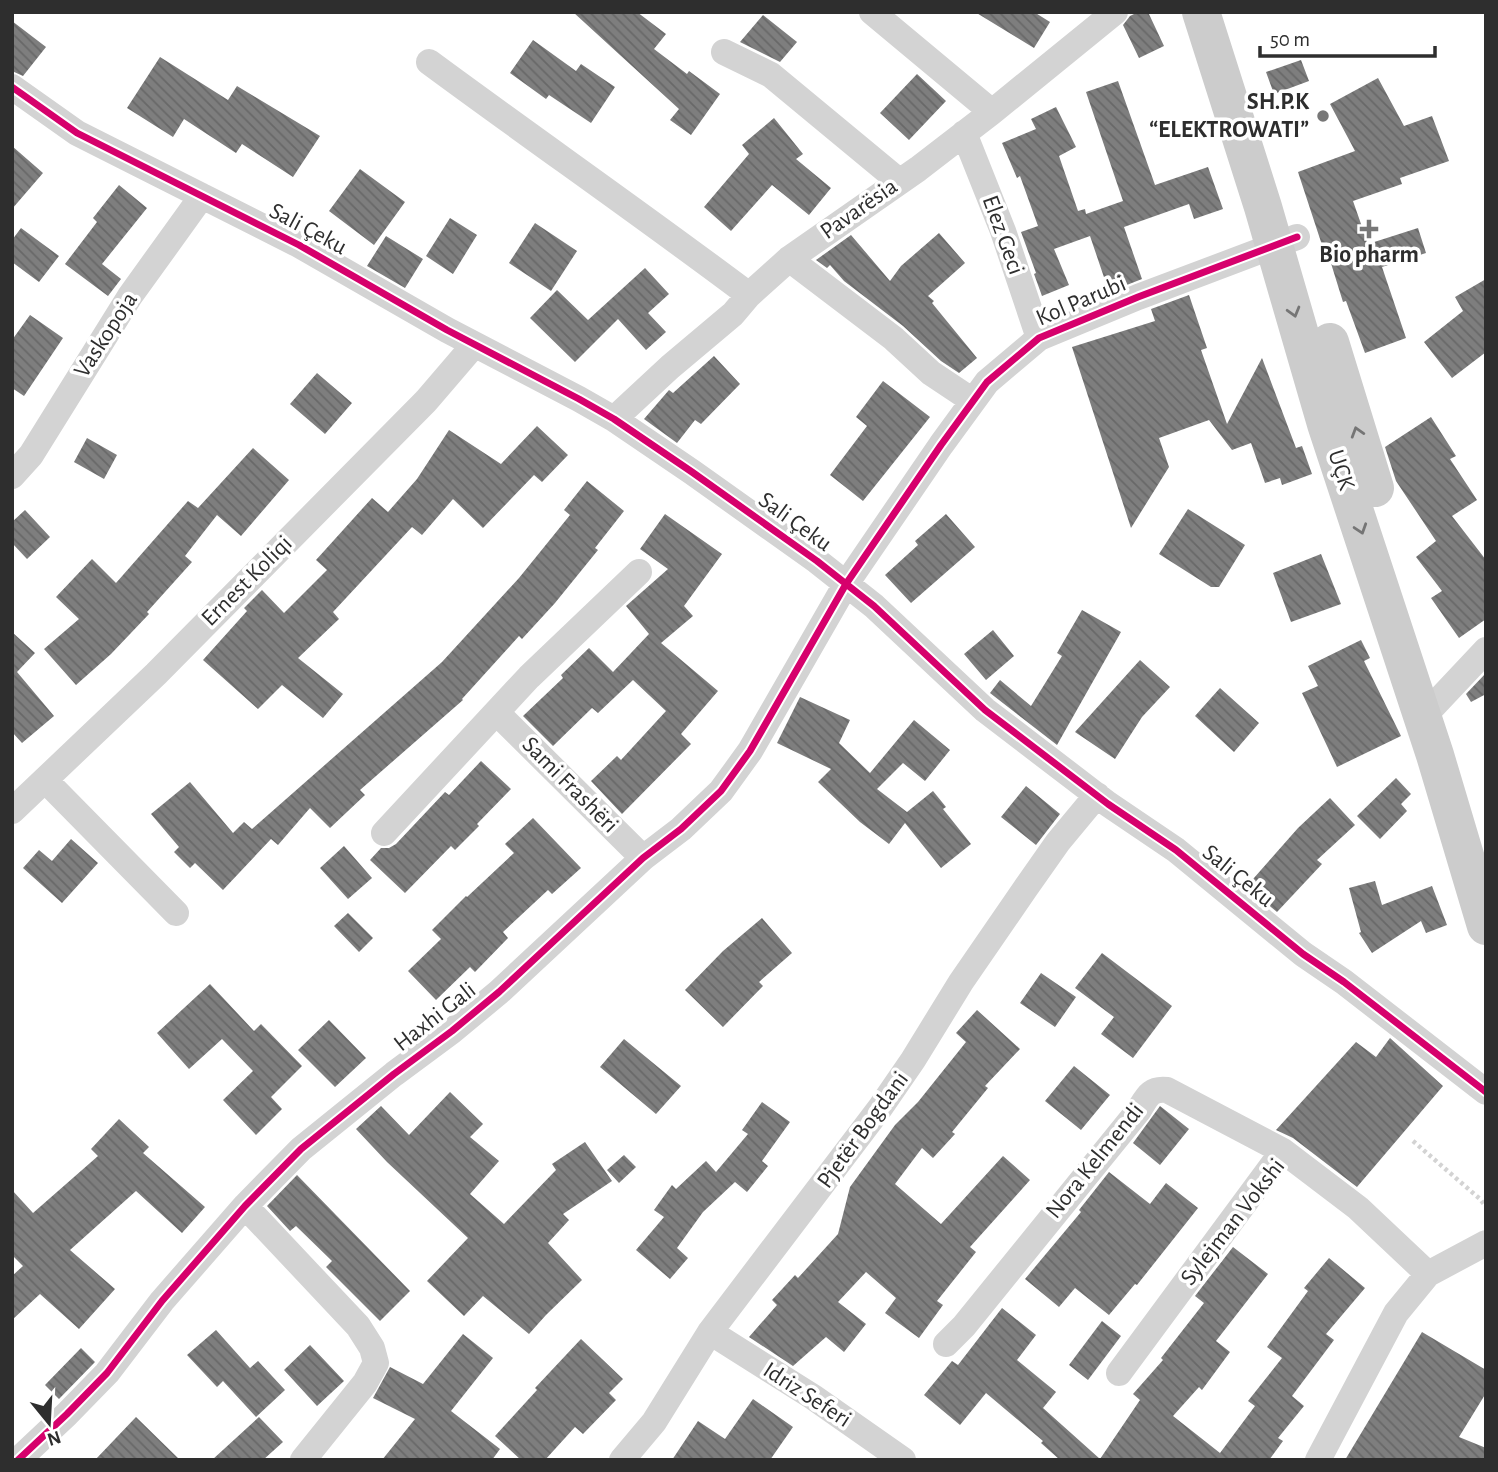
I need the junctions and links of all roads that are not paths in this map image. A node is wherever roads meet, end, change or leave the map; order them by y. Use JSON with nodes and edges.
{"nodes":[{"id":1,"x":872,"y":12,"type":"edge"},
{"id":2,"x":1115,"y":12,"type":"edge"},
{"id":3,"x":1201,"y":12,"type":"edge"},
{"id":4,"x":1228,"y":12,"type":"edge"},
{"id":5,"x":724,"y":52,"type":"dead end"},
{"id":6,"x":429,"y":62,"type":"dead end"},
{"id":7,"x":12,"y":87,"type":"edge"},
{"id":8,"x":992,"y":112,"type":"junction"},
{"id":9,"x":964,"y":133,"type":"junction"},
{"id":10,"x":899,"y":181,"type":"junction"},
{"id":11,"x":202,"y":196,"type":"junction"},
{"id":12,"x":1286,"y":241,"type":"junction"},
{"id":13,"x":789,"y":259,"type":"junction"},
{"id":14,"x":749,"y":295,"type":"junction"},
{"id":15,"x":1039,"y":338,"type":"junction"},
{"id":16,"x":474,"y":345,"type":"junction"},
{"id":17,"x":973,"y":401,"type":"junction"},
{"id":18,"x":614,"y":419,"type":"junction"},
{"id":19,"x":12,"y":476,"type":"edge"},
{"id":20,"x":639,"y":572,"type":"dead end"},
{"id":21,"x":846,"y":584,"type":"junction"},
{"id":22,"x":1486,"y":650,"type":"edge"},
{"id":23,"x":1431,"y":709,"type":"junction"},
{"id":24,"x":497,"y":713,"type":"junction"},
{"id":25,"x":45,"y":780,"type":"junction"},
{"id":26,"x":1097,"y":795,"type":"junction"},
{"id":27,"x":12,"y":811,"type":"edge"},
{"id":28,"x":384,"y":833,"type":"dead end"},
{"id":29,"x":1486,"y":848,"type":"edge"},
{"id":30,"x":643,"y":858,"type":"junction"},
{"id":31,"x":176,"y":914,"type":"dead end"},
{"id":32,"x":1486,"y":926,"type":"edge"},
{"id":33,"x":1486,"y":1092,"type":"edge"},
{"id":34,"x":1283,"y":1152,"type":"junction"},
{"id":35,"x":245,"y":1206,"type":"junction"},
{"id":36,"x":1486,"y":1243,"type":"edge"},
{"id":37,"x":1428,"y":1274,"type":"junction"},
{"id":38,"x":709,"y":1332,"type":"junction"},
{"id":39,"x":946,"y":1344,"type":"dead end"},
{"id":40,"x":1119,"y":1373,"type":"dead end"},
{"id":41,"x":18,"y":1460,"type":"edge"},
{"id":42,"x":303,"y":1460,"type":"edge"},
{"id":43,"x":622,"y":1460,"type":"edge"},
{"id":44,"x":903,"y":1460,"type":"edge"},
{"id":45,"x":1318,"y":1460,"type":"edge"}],
"edges":[{"from":1,"to":8,"type":"street"},
{"from":2,"to":8,"type":"street","name":"Pavarësia"},
{"from":3,"to":12,"type":"main road","name":"UÇK"},
{"from":4,"to":12,"type":"main road","name":"UÇK"},
{"from":5,"to":10,"type":"street"},
{"from":6,"to":14,"type":"street"},
{"from":7,"to":11,"type":"street","name":"Sali Çeku"},
{"from":8,"to":9,"type":"street","name":"Pavarësia"},
{"from":9,"to":10,"type":"street","name":"Pavarësia"},
{"from":9,"to":15,"type":"street","name":"Elez Geci"},
{"from":10,"to":13,"type":"street","name":"Pavarësia"},
{"from":11,"to":16,"type":"street","name":"Sali Çeku"},
{"from":11,"to":19,"type":"street","name":"Vaskopoja"},
{"from":12,"to":15,"type":"street","name":"Kol Parubi"},
{"from":12,"to":23,"type":"main road","name":"UÇK"},
{"from":13,"to":14,"type":"street","name":"Pavarësia"},
{"from":13,"to":17,"type":"street"},
{"from":14,"to":18,"type":"street","name":"Pavarësia"},
{"from":15,"to":17,"type":"street","name":"Kol Parubi"},
{"from":16,"to":18,"type":"street","name":"Sali Çeku"},
{"from":16,"to":25,"type":"street","name":"Ernest Koliqi"},
{"from":17,"to":21,"type":"street","name":"Kol Parubi"},
{"from":18,"to":21,"type":"street","name":"Sali Çeku"},
{"from":20,"to":24,"type":"street"},
{"from":21,"to":26,"type":"street","name":"Sali Çeku"},
{"from":21,"to":30,"type":"street","name":"Haxhi Gali"},
{"from":22,"to":23,"type":"street"},
{"from":23,"to":29,"type":"main road","name":"UÇK"},
{"from":23,"to":32,"type":"main road","name":"UÇK"},
{"from":24,"to":28,"type":"street"},
{"from":24,"to":30,"type":"street","name":"Sami Frashëri"},
{"from":25,"to":27,"type":"street","name":"Ernest Koliqi"},
{"from":25,"to":31,"type":"street"},
{"from":26,"to":33,"type":"street","name":"Sali Çeku"},
{"from":26,"to":38,"type":"street","name":"Pjetër Bogdani"},
{"from":30,"to":35,"type":"street","name":"Haxhi Gali"},
{"from":34,"to":37,"type":"street","name":"Sylejman Vokshi"},
{"from":34,"to":39,"type":"street","name":"Nora Kelmendi"},
{"from":34,"to":40,"type":"street","name":"Sylejman Vokshi"},
{"from":35,"to":41,"type":"street","name":"Haxhi Gali"},
{"from":35,"to":42,"type":"street"},
{"from":36,"to":37,"type":"street"},
{"from":37,"to":45,"type":"street"},
{"from":38,"to":43,"type":"street","name":"Pjetër Bogdani"},
{"from":38,"to":44,"type":"street","name":"Idriz Seferi"}]}
